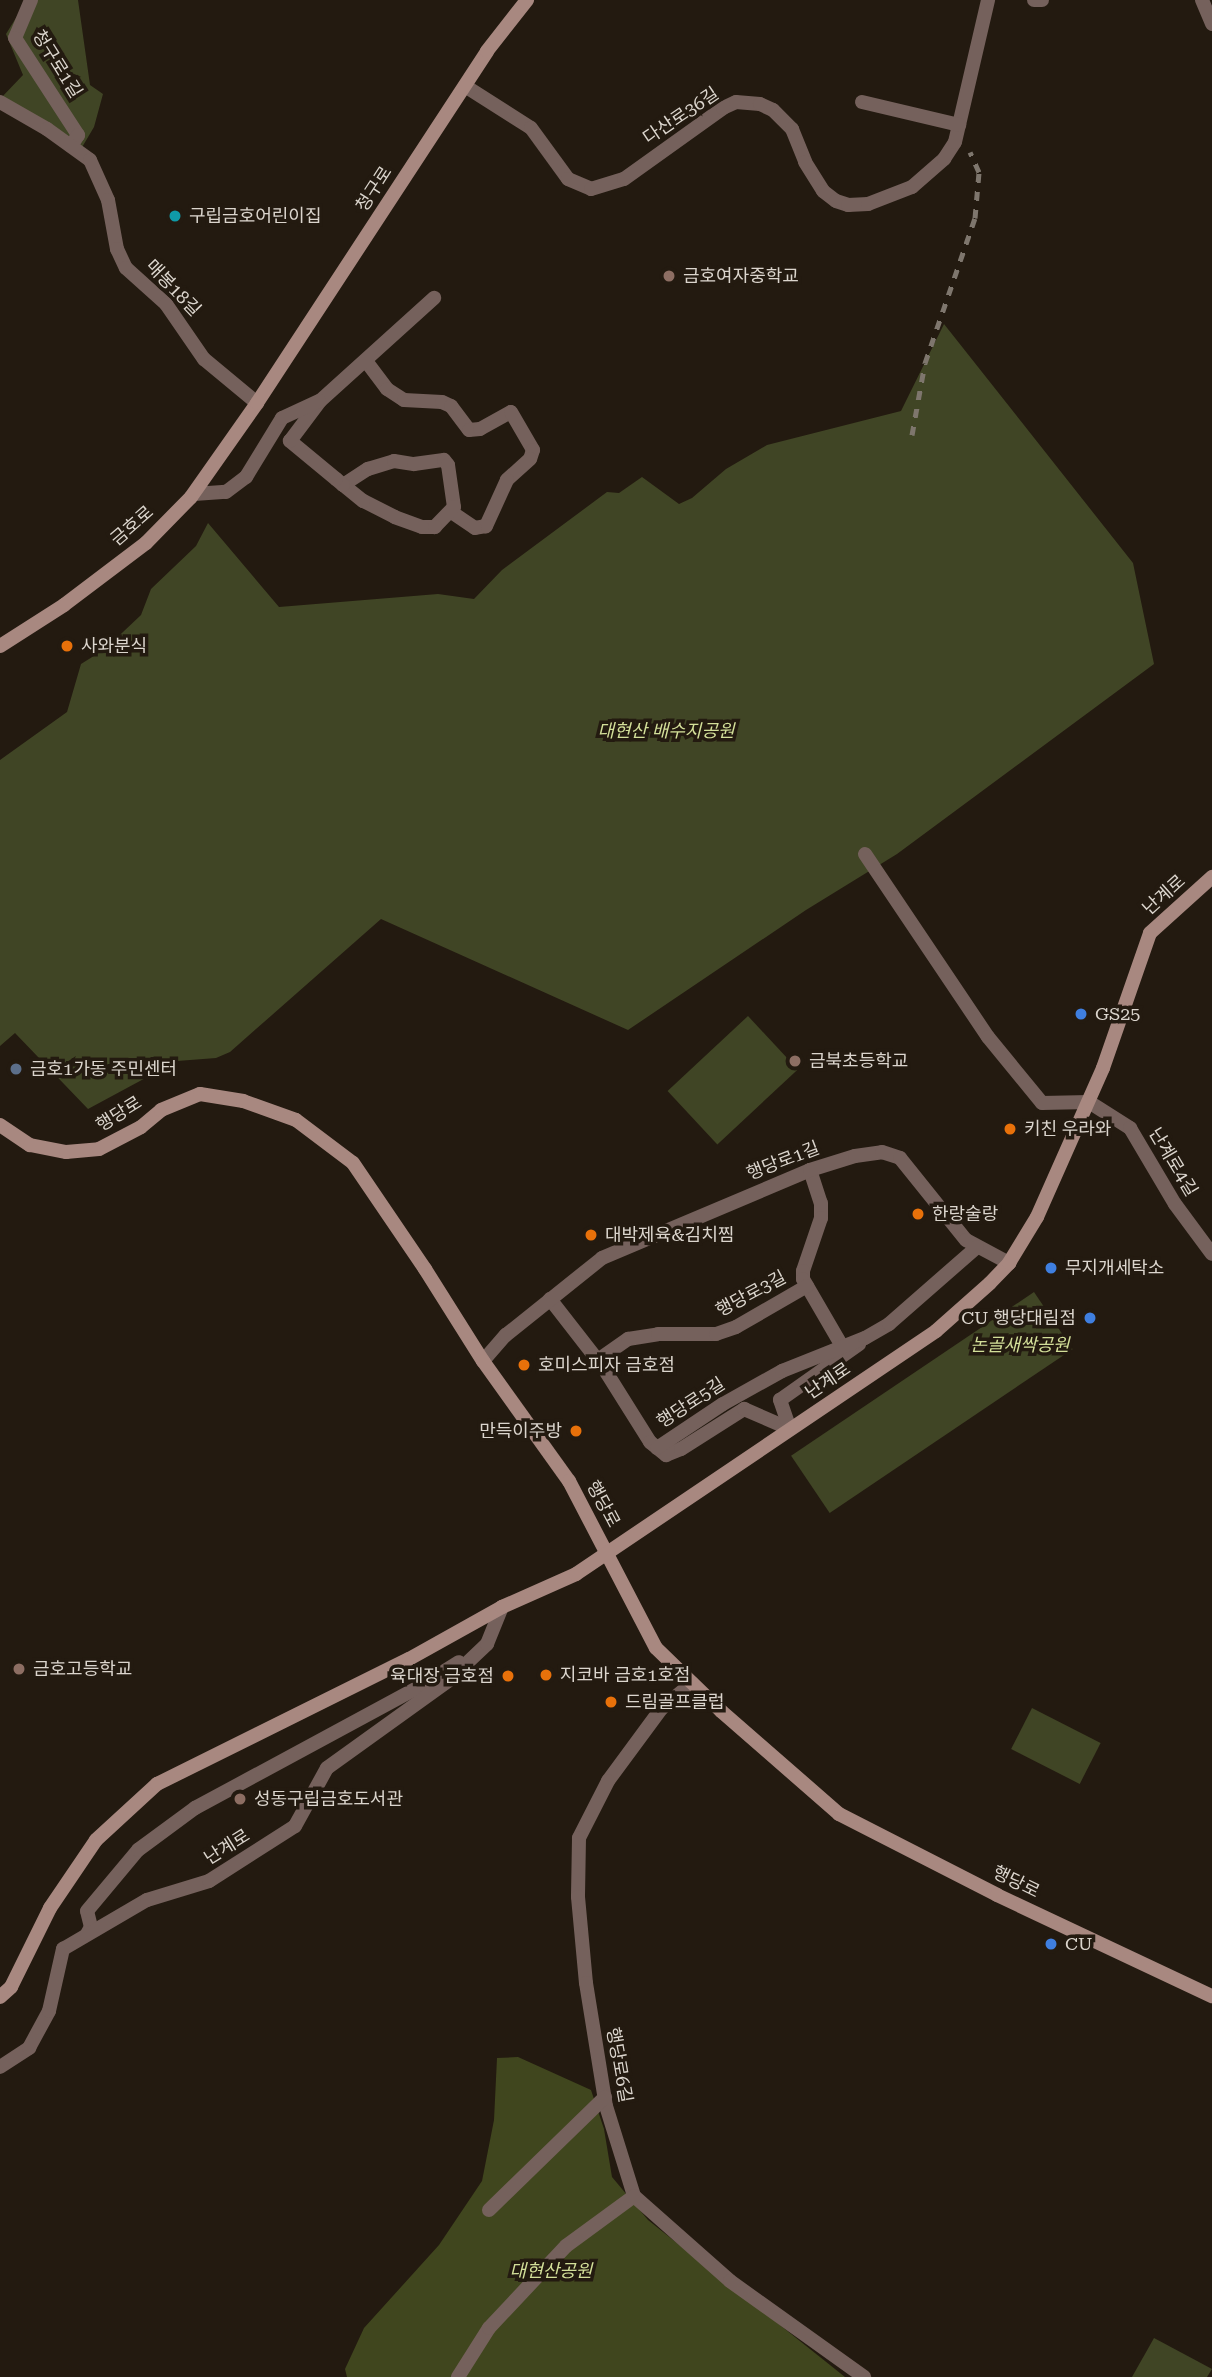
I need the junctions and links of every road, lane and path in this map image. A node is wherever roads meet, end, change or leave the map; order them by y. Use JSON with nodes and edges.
{"nodes":[{"id":1,"x":31,"y":0,"type":"edge"},
{"id":2,"x":527,"y":0,"type":"edge"},
{"id":3,"x":988,"y":0,"type":"edge"},
{"id":4,"x":1034,"y":0,"type":"edge"},
{"id":5,"x":1042,"y":0,"type":"edge"},
{"id":6,"x":1202,"y":0,"type":"edge"},
{"id":7,"x":1212,"y":24,"type":"edge"},
{"id":8,"x":465,"y":86,"type":"junction"},
{"id":9,"x":0,"y":102,"type":"edge"},
{"id":10,"x":862,"y":102,"type":"dead end"},
{"id":11,"x":959,"y":125,"type":"junction"},
{"id":12,"x":71,"y":146,"type":"junction"},
{"id":13,"x":434,"y":298,"type":"dead end"},
{"id":14,"x":366,"y":361,"type":"junction"},
{"id":15,"x":320,"y":401,"type":"junction"},
{"id":16,"x":257,"y":403,"type":"junction"},
{"id":17,"x":343,"y":485,"type":"junction"},
{"id":18,"x":194,"y":494,"type":"junction"},
{"id":19,"x":453,"y":510,"type":"junction"},
{"id":20,"x":0,"y":646,"type":"edge"},
{"id":21,"x":864,"y":854,"type":"dead end"},
{"id":22,"x":1212,"y":877,"type":"edge"},
{"id":23,"x":1089,"y":1102,"type":"junction"},
{"id":24,"x":0,"y":1125,"type":"edge"},
{"id":25,"x":810,"y":1170,"type":"junction"},
{"id":26,"x":977,"y":1247,"type":"junction"},
{"id":27,"x":1212,"y":1254,"type":"edge"},
{"id":28,"x":1009,"y":1263,"type":"junction"},
{"id":29,"x":807,"y":1286,"type":"junction"},
{"id":30,"x":550,"y":1299,"type":"junction"},
{"id":31,"x":864,"y":1338,"type":"junction"},
{"id":32,"x":842,"y":1346,"type":"junction"},
{"id":33,"x":598,"y":1360,"type":"junction"},
{"id":34,"x":483,"y":1362,"type":"junction"},
{"id":35,"x":790,"y":1429,"type":"junction"},
{"id":36,"x":657,"y":1448,"type":"junction"},
{"id":37,"x":607,"y":1553,"type":"junction"},
{"id":38,"x":502,"y":1607,"type":"junction"},
{"id":39,"x":487,"y":1644,"type":"junction"},
{"id":40,"x":692,"y":1683,"type":"junction"},
{"id":41,"x":87,"y":1934,"type":"junction"},
{"id":42,"x":1212,"y":1996,"type":"edge"},
{"id":43,"x":0,"y":1997,"type":"edge"},
{"id":44,"x":0,"y":2067,"type":"edge"},
{"id":45,"x":605,"y":2097,"type":"junction"},
{"id":46,"x":634,"y":2196,"type":"junction"},
{"id":47,"x":489,"y":2210,"type":"dead end"},
{"id":48,"x":458,"y":2377,"type":"edge"},
{"id":49,"x":864,"y":2377,"type":"edge"}],
"edges":[{"from":1,"to":12,"type":"street","name":"청구로1길"},
{"from":2,"to":8,"type":"main road","name":"청구로"},
{"from":3,"to":11,"type":"street","name":"다산로36길"},
{"from":4,"to":5,"type":"street"},
{"from":6,"to":7,"type":"street"},
{"from":8,"to":11,"type":"street","name":"다산로36길"},
{"from":8,"to":16,"type":"main road","name":"청구로"},
{"from":9,"to":12,"type":"street","name":"매봉18길"},
{"from":10,"to":11,"type":"street"},
{"from":12,"to":16,"type":"street","name":"매봉18길"},
{"from":13,"to":14,"type":"street"},
{"from":14,"to":15,"type":"street"},
{"from":14,"to":19,"type":"street"},
{"from":15,"to":17,"type":"street"},
{"from":15,"to":18,"type":"street"},
{"from":16,"to":18,"type":"main road","name":"금호로"},
{"from":17,"to":19,"type":"street"},
{"from":17,"to":19,"type":"street"},
{"from":18,"to":20,"type":"main road","name":"금호로"},
{"from":21,"to":23,"type":"street"},
{"from":22,"to":23,"type":"main road","name":"난계로"},
{"from":23,"to":27,"type":"street","name":"난계로4길"},
{"from":23,"to":28,"type":"main road","name":"난계로"},
{"from":24,"to":34,"type":"main road","name":"행당로"},
{"from":25,"to":26,"type":"street","name":"행당로1길"},
{"from":25,"to":29,"type":"street","name":"행당로3길"},
{"from":25,"to":30,"type":"street","name":"행당로1길"},
{"from":26,"to":28,"type":"street","name":"행당로1길"},
{"from":26,"to":31,"type":"street","name":"행당로5길"},
{"from":28,"to":35,"type":"main road","name":"난계로"},
{"from":29,"to":32,"type":"street"},
{"from":29,"to":33,"type":"street","name":"행당로3길"},
{"from":30,"to":33,"type":"street"},
{"from":30,"to":34,"type":"street","name":"행당로1길"},
{"from":31,"to":32,"type":"street","name":"행당로5길"},
{"from":31,"to":35,"type":"street"},
{"from":32,"to":36,"type":"street","name":"행당로5길"},
{"from":33,"to":36,"type":"street","name":"행당로5길"},
{"from":34,"to":37,"type":"main road","name":"행당로"},
{"from":35,"to":36,"type":"street"},
{"from":35,"to":37,"type":"main road","name":"난계로"},
{"from":37,"to":38,"type":"main road","name":"난계로"},
{"from":37,"to":40,"type":"main road","name":"행당로"},
{"from":38,"to":39,"type":"street","name":"난계로"},
{"from":38,"to":43,"type":"main road","name":"난계로"},
{"from":39,"to":41,"type":"street","name":"난계로"},
{"from":39,"to":41,"type":"street"},
{"from":40,"to":42,"type":"main road","name":"행당로"},
{"from":40,"to":45,"type":"street","name":"행당로6길"},
{"from":41,"to":44,"type":"street","name":"난계로"},
{"from":45,"to":46,"type":"street","name":"행당로6길"},
{"from":45,"to":47,"type":"street"},
{"from":46,"to":48,"type":"street"},
{"from":46,"to":49,"type":"street"}]}
